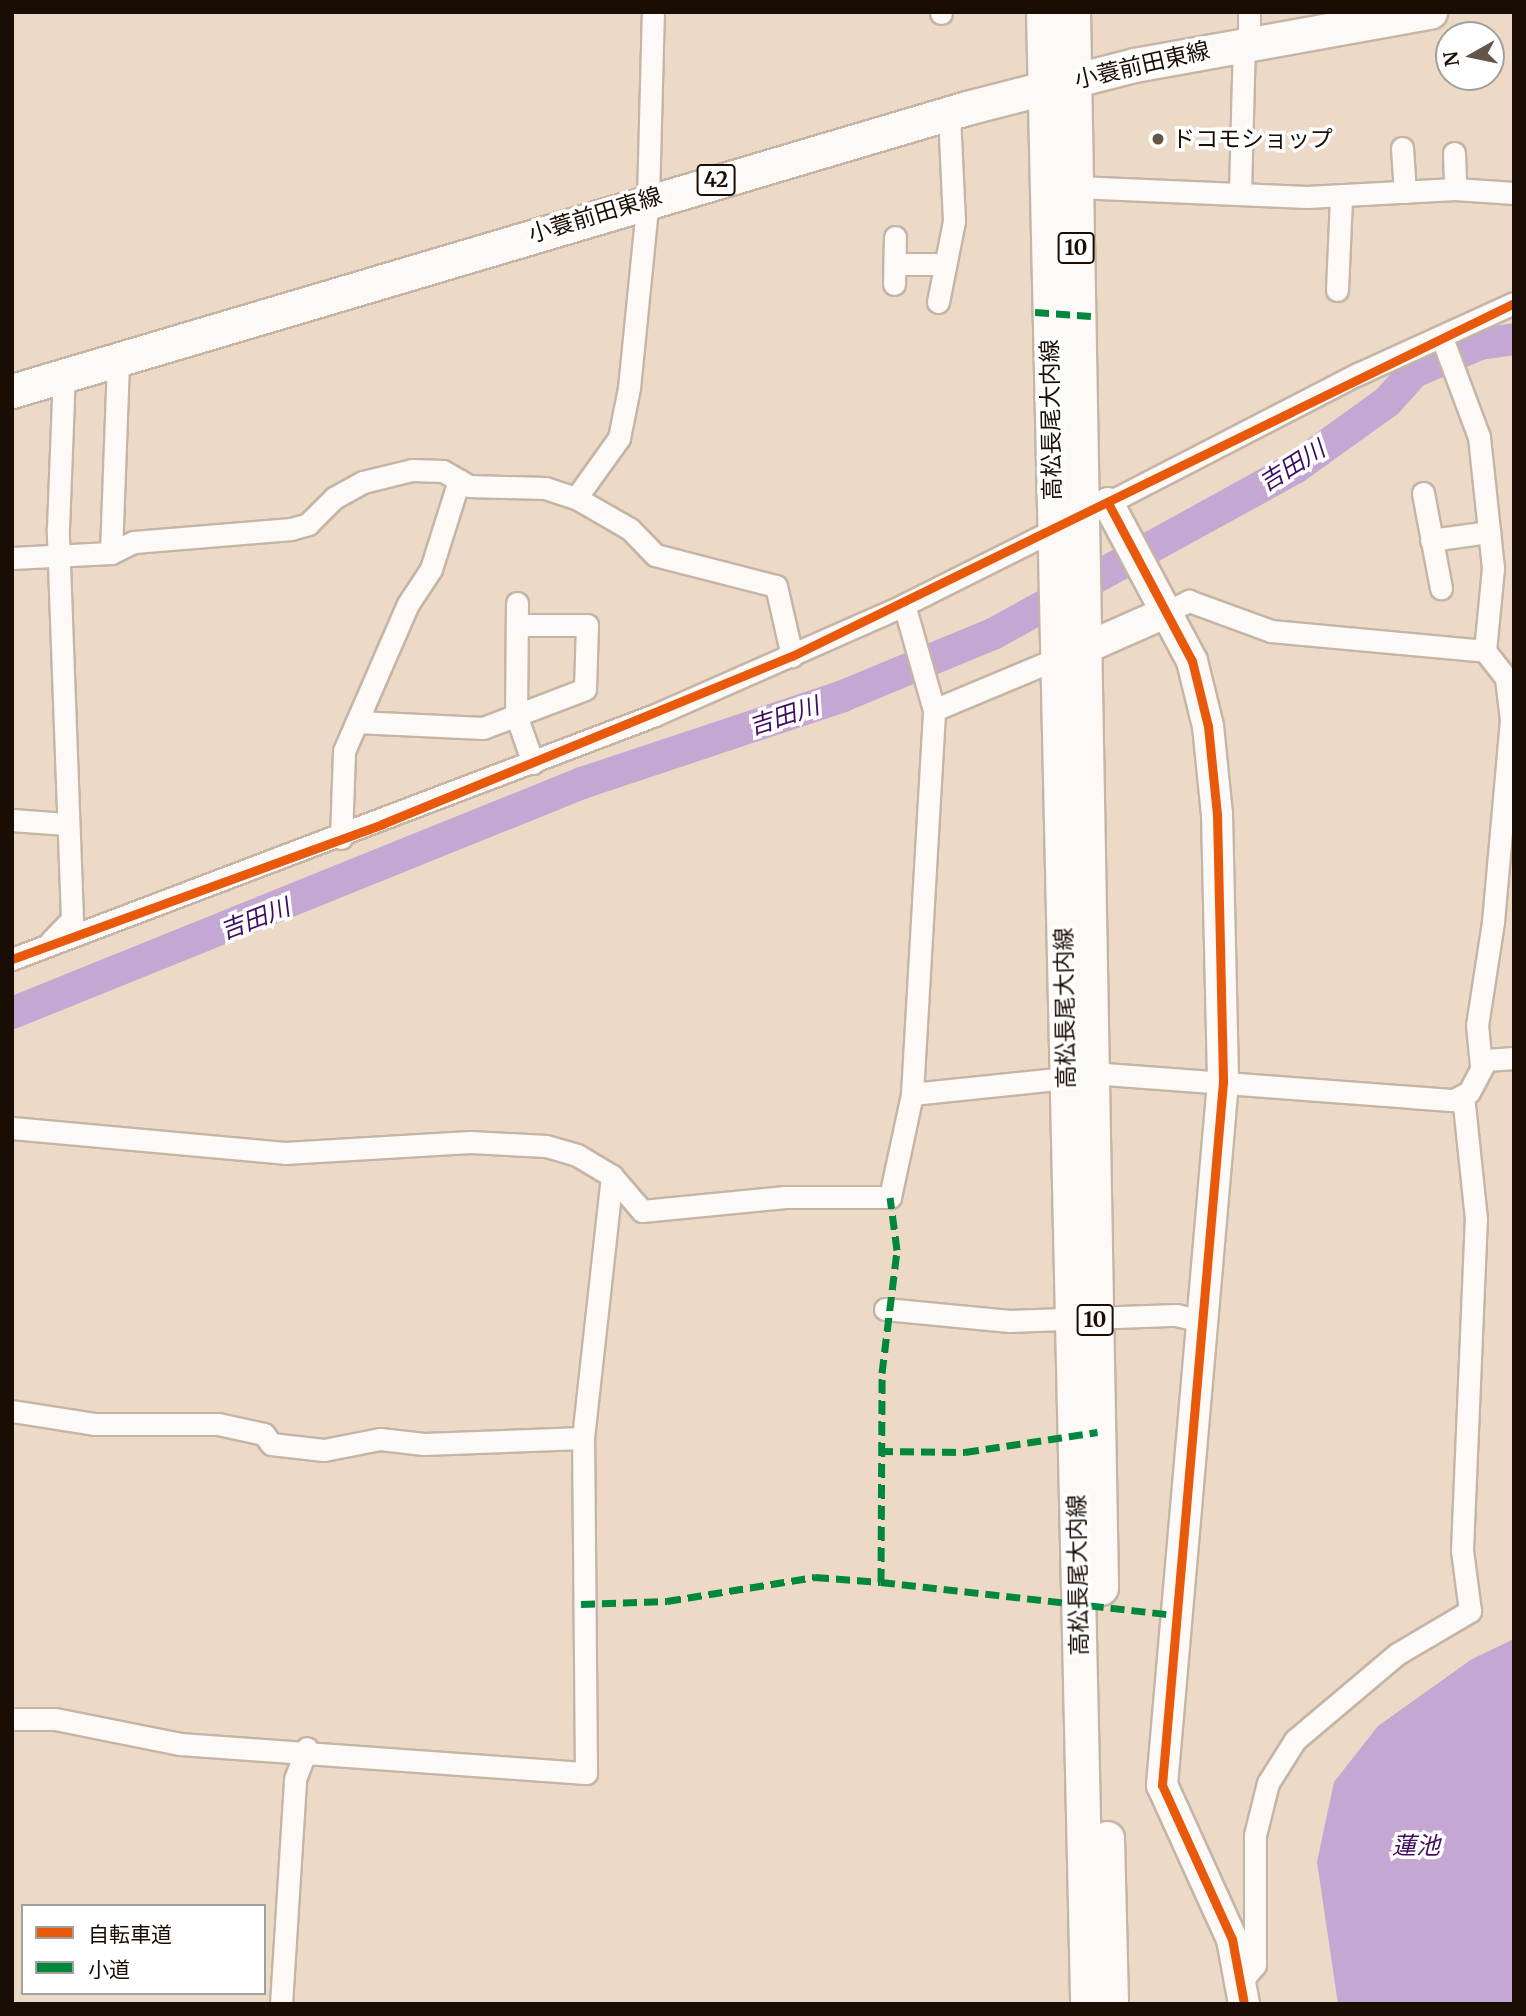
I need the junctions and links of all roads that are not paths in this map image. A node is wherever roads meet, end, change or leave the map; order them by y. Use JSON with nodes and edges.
{"nodes":[{"id":1,"x":653,"y":12,"type":"edge"},
{"id":2,"x":1043,"y":12,"type":"edge"},
{"id":3,"x":1073,"y":12,"type":"edge"},
{"id":4,"x":1422,"y":13,"type":"edge"},
{"id":5,"x":1247,"y":32,"type":"edge"},
{"id":6,"x":1075,"y":80,"type":"junction"},
{"id":7,"x":1043,"y":88,"type":"junction"},
{"id":8,"x":949,"y":113,"type":"junction"},
{"id":9,"x":1402,"y":148,"type":"dead end"},
{"id":10,"x":1454,"y":153,"type":"dead end"},
{"id":11,"x":1076,"y":187,"type":"junction"},
{"id":12,"x":1454,"y":189,"type":"junction"},
{"id":13,"x":1405,"y":192,"type":"junction"},
{"id":14,"x":1240,"y":193,"type":"junction"},
{"id":15,"x":1514,"y":193,"type":"edge"},
{"id":16,"x":1341,"y":197,"type":"junction"},
{"id":17,"x":648,"y":199,"type":"junction"},
{"id":18,"x":895,"y":237,"type":"dead end"},
{"id":19,"x":945,"y":264,"type":"junction"},
{"id":20,"x":1337,"y":290,"type":"dead end"},
{"id":21,"x":938,"y":302,"type":"dead end"},
{"id":22,"x":1514,"y":303,"type":"edge"},
{"id":23,"x":1445,"y":343,"type":"junction"},
{"id":24,"x":118,"y":359,"type":"junction"},
{"id":25,"x":64,"y":375,"type":"junction"},
{"id":26,"x":12,"y":391,"type":"edge"},
{"id":27,"x":459,"y":480,"type":"junction"},
{"id":28,"x":1423,"y":493,"type":"dead end"},
{"id":29,"x":576,"y":498,"type":"junction"},
{"id":30,"x":1112,"y":511,"type":"junction"},
{"id":31,"x":1066,"y":530,"type":"junction"},
{"id":32,"x":1489,"y":532,"type":"junction"},
{"id":33,"x":1432,"y":540,"type":"junction"},
{"id":34,"x":111,"y":553,"type":"junction"},
{"id":35,"x":59,"y":556,"type":"junction"},
{"id":36,"x":12,"y":558,"type":"edge"},
{"id":37,"x":1441,"y":587,"type":"dead end"},
{"id":38,"x":1163,"y":603,"type":"junction"},
{"id":39,"x":904,"y":605,"type":"junction"},
{"id":40,"x":1069,"y":648,"type":"junction"},
{"id":41,"x":1485,"y":650,"type":"junction"},
{"id":42,"x":792,"y":656,"type":"junction"},
{"id":43,"x":934,"y":710,"type":"junction"},
{"id":44,"x":516,"y":715,"type":"junction"},
{"id":45,"x":356,"y":722,"type":"junction"},
{"id":46,"x":533,"y":764,"type":"junction"},
{"id":47,"x":12,"y":820,"type":"edge"},
{"id":48,"x":66,"y":824,"type":"junction"},
{"id":49,"x":341,"y":838,"type":"junction"},
{"id":50,"x":45,"y":947,"type":"junction"},
{"id":51,"x":12,"y":959,"type":"edge"},
{"id":52,"x":1514,"y":1058,"type":"edge"},
{"id":53,"x":1481,"y":1066,"type":"junction"},
{"id":54,"x":1078,"y":1076,"type":"junction"},
{"id":55,"x":1223,"y":1082,"type":"junction"},
{"id":56,"x":912,"y":1094,"type":"junction"},
{"id":57,"x":1463,"y":1096,"type":"junction"},
{"id":58,"x":12,"y":1128,"type":"edge"},
{"id":59,"x":612,"y":1176,"type":"junction"},
{"id":60,"x":885,"y":1309,"type":"dead end"},
{"id":61,"x":1084,"y":1319,"type":"junction"},
{"id":62,"x":1200,"y":1321,"type":"junction"},
{"id":63,"x":12,"y":1411,"type":"edge"},
{"id":64,"x":583,"y":1438,"type":"junction"},
{"id":65,"x":12,"y":1719,"type":"edge"},
{"id":66,"x":307,"y":1748,"type":"junction"},
{"id":67,"x":1242,"y":1992,"type":"edge"},
{"id":68,"x":281,"y":2004,"type":"edge"},
{"id":69,"x":1087,"y":2004,"type":"edge"},
{"id":70,"x":1111,"y":2004,"type":"edge"}],
"edges":[{"from":1,"to":17,"type":"street"},
{"from":2,"to":7,"type":"main road","name":"高松長尾大内線","number":"10"},
{"from":3,"to":6,"type":"main road","name":"高松長尾大内線","number":"10"},
{"from":4,"to":5,"type":"main road","name":"小蓑前田東線","number":"42"},
{"from":5,"to":6,"type":"main road","name":"小蓑前田東線","number":"42"},
{"from":5,"to":14,"type":"street"},
{"from":6,"to":7,"type":"main road","name":"小蓑前田東線","number":"42"},
{"from":6,"to":11,"type":"main road","name":"高松長尾大内線","number":"10"},
{"from":7,"to":8,"type":"main road","name":"小蓑前田東線","number":"42"},
{"from":7,"to":31,"type":"main road","name":"高松長尾大内線","number":"10"},
{"from":8,"to":17,"type":"main road","name":"小蓑前田東線","number":"42"},
{"from":8,"to":19,"type":"street"},
{"from":9,"to":13,"type":"street"},
{"from":10,"to":12,"type":"street"},
{"from":11,"to":14,"type":"street"},
{"from":11,"to":31,"type":"main road","name":"高松長尾大内線","number":"10"},
{"from":12,"to":13,"type":"street"},
{"from":12,"to":15,"type":"street"},
{"from":13,"to":16,"type":"street"},
{"from":14,"to":16,"type":"street"},
{"from":16,"to":20,"type":"street"},
{"from":17,"to":24,"type":"main road","name":"小蓑前田東線","number":"42"},
{"from":17,"to":29,"type":"street"},
{"from":18,"to":19,"type":"street"},
{"from":19,"to":21,"type":"street"},
{"from":22,"to":23,"type":"street"},
{"from":23,"to":30,"type":"street"},
{"from":23,"to":32,"type":"street"},
{"from":24,"to":25,"type":"main road","name":"小蓑前田東線","number":"42"},
{"from":24,"to":34,"type":"street"},
{"from":25,"to":26,"type":"main road","name":"小蓑前田東線","number":"42"},
{"from":25,"to":35,"type":"street"},
{"from":27,"to":29,"type":"street"},
{"from":27,"to":34,"type":"street"},
{"from":27,"to":45,"type":"street"},
{"from":28,"to":33,"type":"street"},
{"from":29,"to":42,"type":"street"},
{"from":30,"to":31,"type":"street"},
{"from":30,"to":38,"type":"street"},
{"from":31,"to":39,"type":"street"},
{"from":31,"to":40,"type":"main road","name":"高松長尾大内線","number":"10"},
{"from":32,"to":33,"type":"street"},
{"from":32,"to":41,"type":"street"},
{"from":33,"to":37,"type":"street"},
{"from":34,"to":35,"type":"street"},
{"from":35,"to":36,"type":"street"},
{"from":35,"to":48,"type":"street"},
{"from":38,"to":40,"type":"street"},
{"from":38,"to":41,"type":"street"},
{"from":38,"to":55,"type":"street"},
{"from":39,"to":42,"type":"street"},
{"from":39,"to":43,"type":"street"},
{"from":40,"to":43,"type":"street"},
{"from":40,"to":54,"type":"main road","name":"高松長尾大内線","number":"10"},
{"from":41,"to":53,"type":"street"},
{"from":42,"to":46,"type":"street"},
{"from":43,"to":56,"type":"street"},
{"from":44,"to":44,"type":"street"},
{"from":44,"to":45,"type":"street"},
{"from":44,"to":46,"type":"street"},
{"from":45,"to":49,"type":"street"},
{"from":46,"to":49,"type":"street"},
{"from":47,"to":48,"type":"street"},
{"from":48,"to":50,"type":"street"},
{"from":49,"to":50,"type":"street"},
{"from":50,"to":51,"type":"street"},
{"from":52,"to":53,"type":"street"},
{"from":53,"to":57,"type":"street"},
{"from":54,"to":55,"type":"street"},
{"from":54,"to":56,"type":"street"},
{"from":54,"to":61,"type":"main road","name":"高松長尾大内線","number":"10"},
{"from":55,"to":57,"type":"street"},
{"from":55,"to":62,"type":"street"},
{"from":56,"to":59,"type":"street"},
{"from":57,"to":67,"type":"street"},
{"from":58,"to":59,"type":"street"},
{"from":59,"to":64,"type":"street"},
{"from":60,"to":61,"type":"street"},
{"from":61,"to":62,"type":"street"},
{"from":61,"to":69,"type":"main road","name":"高松長尾大内線","number":"10"},
{"from":61,"to":70,"type":"main road","name":"高松長尾大内線","number":"10"},
{"from":62,"to":67,"type":"street"},
{"from":63,"to":64,"type":"street"},
{"from":64,"to":66,"type":"street"},
{"from":65,"to":66,"type":"street"},
{"from":66,"to":68,"type":"street"}]}
